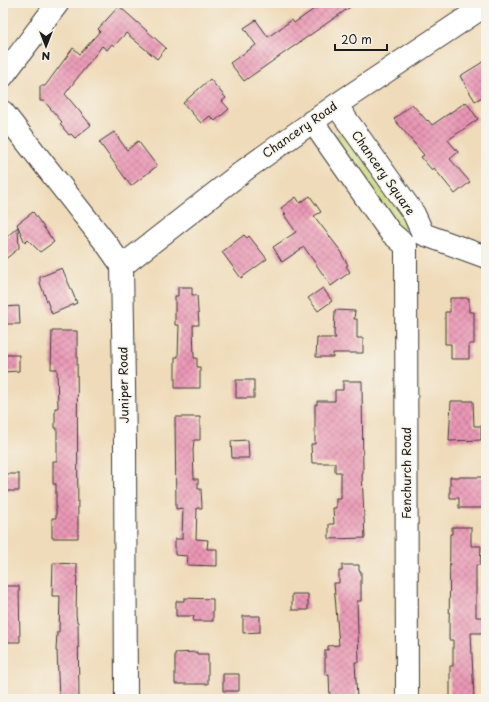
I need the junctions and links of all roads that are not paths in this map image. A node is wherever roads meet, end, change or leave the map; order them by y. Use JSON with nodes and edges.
{"nodes":[{"id":1,"x":58,"y":3,"type":"edge"},
{"id":2,"x":486,"y":5,"type":"edge"},
{"id":3,"x":3,"y":76,"type":"edge"},
{"id":4,"x":336,"y":105,"type":"junction"},
{"id":5,"x":3,"y":112,"type":"edge"},
{"id":6,"x":312,"y":121,"type":"junction"},
{"id":7,"x":414,"y":240,"type":"junction"},
{"id":8,"x":486,"y":257,"type":"edge"},
{"id":9,"x":122,"y":266,"type":"junction"},
{"id":10,"x":126,"y":699,"type":"edge"},
{"id":11,"x":407,"y":699,"type":"edge"}],
"edges":[{"from":1,"to":3,"type":"street"},
{"from":2,"to":4,"type":"street","name":"Chancery Road"},
{"from":4,"to":6,"type":"street","name":"Chancery Road"},
{"from":4,"to":7,"type":"street","name":"Chancery Square"},
{"from":5,"to":9,"type":"street"},
{"from":6,"to":7,"type":"street"},
{"from":6,"to":9,"type":"street","name":"Chancery Road"},
{"from":7,"to":8,"type":"street"},
{"from":7,"to":11,"type":"street","name":"Fenchurch Road"},
{"from":9,"to":10,"type":"street","name":"Juniper Road"}]}
